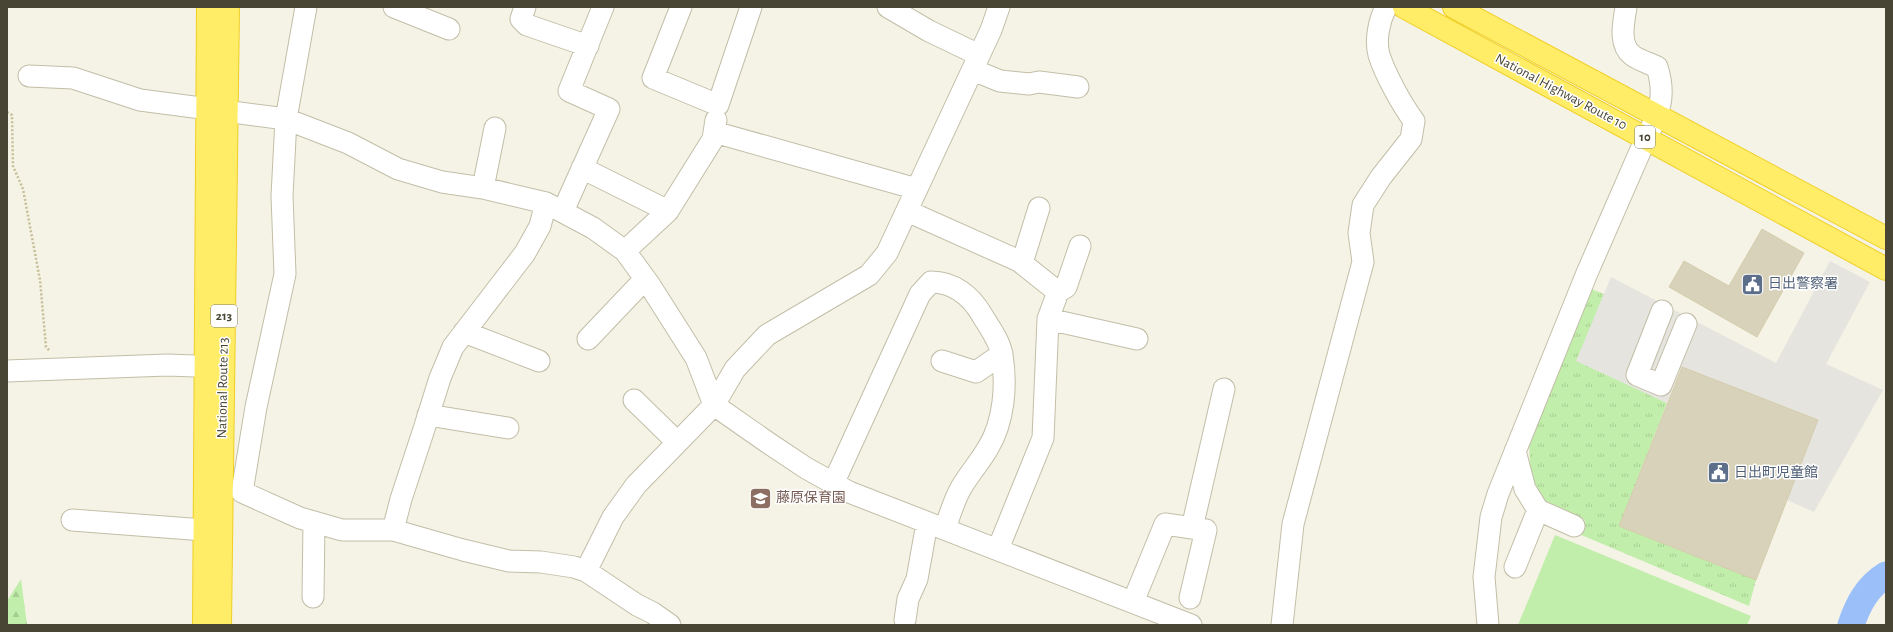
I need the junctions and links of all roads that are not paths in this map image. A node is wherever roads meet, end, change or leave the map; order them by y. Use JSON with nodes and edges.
{"nodes":[{"id":1,"x":208,"y":7,"type":"edge"},
{"id":2,"x":228,"y":7,"type":"edge"},
{"id":3,"x":306,"y":7,"type":"edge"},
{"id":4,"x":394,"y":7,"type":"edge"},
{"id":5,"x":525,"y":7,"type":"edge"},
{"id":6,"x":603,"y":7,"type":"edge"},
{"id":7,"x":682,"y":7,"type":"edge"},
{"id":8,"x":751,"y":7,"type":"edge"},
{"id":9,"x":888,"y":7,"type":"edge"},
{"id":10,"x":1386,"y":7,"type":"edge"},
{"id":11,"x":1404,"y":7,"type":"edge"},
{"id":12,"x":1454,"y":7,"type":"edge"},
{"id":13,"x":1626,"y":7,"type":"edge"},
{"id":14,"x":993,"y":9,"type":"edge"},
{"id":15,"x":449,"y":29,"type":"dead end"},
{"id":16,"x":588,"y":46,"type":"junction"},
{"id":17,"x":976,"y":63,"type":"junction"},
{"id":18,"x":29,"y":76,"type":"dead end"},
{"id":19,"x":1078,"y":87,"type":"dead end"},
{"id":20,"x":718,"y":105,"type":"junction"},
{"id":21,"x":216,"y":110,"type":"junction"},
{"id":22,"x":1658,"y":117,"type":"junction"},
{"id":23,"x":286,"y":119,"type":"junction"},
{"id":24,"x":494,"y":128,"type":"dead end"},
{"id":25,"x":714,"y":132,"type":"junction"},
{"id":26,"x":1646,"y":138,"type":"junction"},
{"id":27,"x":582,"y":168,"type":"junction"},
{"id":28,"x":483,"y":188,"type":"junction"},
{"id":29,"x":917,"y":189,"type":"junction"},
{"id":30,"x":555,"y":207,"type":"junction"},
{"id":31,"x":1038,"y":208,"type":"dead end"},
{"id":32,"x":668,"y":211,"type":"junction"},
{"id":33,"x":907,"y":211,"type":"junction"},
{"id":34,"x":1886,"y":238,"type":"edge"},
{"id":35,"x":1080,"y":246,"type":"dead end"},
{"id":36,"x":625,"y":251,"type":"junction"},
{"id":37,"x":1022,"y":263,"type":"junction"},
{"id":38,"x":1886,"y":269,"type":"edge"},
{"id":39,"x":645,"y":279,"type":"junction"},
{"id":40,"x":1058,"y":292,"type":"junction"},
{"id":41,"x":1662,"y":311,"type":"dead end"},
{"id":42,"x":1048,"y":319,"type":"junction"},
{"id":43,"x":1686,"y":324,"type":"dead end"},
{"id":44,"x":464,"y":332,"type":"junction"},
{"id":45,"x":588,"y":339,"type":"dead end"},
{"id":46,"x":1137,"y":339,"type":"dead end"},
{"id":47,"x":1002,"y":354,"type":"junction"},
{"id":48,"x":539,"y":361,"type":"dead end"},
{"id":49,"x":942,"y":361,"type":"dead end"},
{"id":50,"x":214,"y":367,"type":"junction"},
{"id":51,"x":7,"y":371,"type":"edge"},
{"id":52,"x":1224,"y":389,"type":"dead end"},
{"id":53,"x":634,"y":400,"type":"dead end"},
{"id":54,"x":714,"y":405,"type":"junction"},
{"id":55,"x":428,"y":415,"type":"junction"},
{"id":56,"x":508,"y":428,"type":"dead end"},
{"id":57,"x":677,"y":442,"type":"junction"},
{"id":58,"x":1515,"y":451,"type":"junction"},
{"id":59,"x":833,"y":484,"type":"junction"},
{"id":60,"x":1538,"y":510,"type":"junction"},
{"id":61,"x":72,"y":520,"type":"dead end"},
{"id":62,"x":314,"y":522,"type":"junction"},
{"id":63,"x":936,"y":525,"type":"junction"},
{"id":64,"x":1574,"y":526,"type":"dead end"},
{"id":65,"x":1192,"y":528,"type":"junction"},
{"id":66,"x":204,"y":530,"type":"junction"},
{"id":67,"x":393,"y":530,"type":"junction"},
{"id":68,"x":998,"y":549,"type":"junction"},
{"id":69,"x":1515,"y":567,"type":"dead end"},
{"id":70,"x":586,"y":571,"type":"junction"},
{"id":71,"x":313,"y":597,"type":"dead end"},
{"id":72,"x":1190,"y":598,"type":"dead end"},
{"id":73,"x":1133,"y":602,"type":"junction"},
{"id":74,"x":905,"y":620,"type":"dead end"},
{"id":75,"x":204,"y":625,"type":"edge"},
{"id":76,"x":220,"y":625,"type":"edge"},
{"id":77,"x":670,"y":625,"type":"edge"},
{"id":78,"x":1191,"y":625,"type":"edge"},
{"id":79,"x":1282,"y":625,"type":"edge"},
{"id":80,"x":1488,"y":625,"type":"edge"}],
"edges":[{"from":1,"to":21,"type":"highway","name":"National Route 213","number":"213"},
{"from":2,"to":21,"type":"highway","name":"National Route 213","number":"213"},
{"from":3,"to":23,"type":"street"},
{"from":4,"to":15,"type":"street"},
{"from":5,"to":16,"type":"street"},
{"from":6,"to":16,"type":"street"},
{"from":7,"to":20,"type":"street"},
{"from":8,"to":20,"type":"street"},
{"from":9,"to":17,"type":"street"},
{"from":10,"to":79,"type":"street"},
{"from":11,"to":26,"type":"highway","name":"National Highway Route 10","number":"10"},
{"from":12,"to":22,"type":"highway","name":"National Highway Route 10","number":"10"},
{"from":13,"to":22,"type":"street"},
{"from":14,"to":17,"type":"street"},
{"from":16,"to":27,"type":"street"},
{"from":17,"to":19,"type":"street"},
{"from":17,"to":29,"type":"street"},
{"from":18,"to":21,"type":"street"},
{"from":20,"to":25,"type":"street"},
{"from":21,"to":23,"type":"street"},
{"from":21,"to":50,"type":"highway","name":"National Route 213","number":"213"},
{"from":22,"to":26,"type":"street"},
{"from":22,"to":34,"type":"highway","name":"National Highway Route 10","number":"10"},
{"from":23,"to":28,"type":"street"},
{"from":23,"to":62,"type":"street"},
{"from":24,"to":28,"type":"street"},
{"from":25,"to":29,"type":"street"},
{"from":25,"to":32,"type":"street"},
{"from":26,"to":38,"type":"highway","name":"National Highway Route 10","number":"10"},
{"from":26,"to":58,"type":"street"},
{"from":27,"to":30,"type":"street"},
{"from":27,"to":32,"type":"street"},
{"from":28,"to":30,"type":"street"},
{"from":29,"to":33,"type":"street"},
{"from":30,"to":36,"type":"street"},
{"from":30,"to":44,"type":"street"},
{"from":31,"to":37,"type":"street"},
{"from":32,"to":36,"type":"street"},
{"from":33,"to":37,"type":"street"},
{"from":33,"to":54,"type":"street"},
{"from":35,"to":40,"type":"street"},
{"from":36,"to":39,"type":"street"},
{"from":37,"to":40,"type":"street"},
{"from":39,"to":45,"type":"street"},
{"from":39,"to":54,"type":"street"},
{"from":40,"to":42,"type":"street"},
{"from":41,"to":43,"type":"street"},
{"from":42,"to":46,"type":"street"},
{"from":42,"to":68,"type":"street"},
{"from":44,"to":48,"type":"street"},
{"from":44,"to":55,"type":"street"},
{"from":47,"to":49,"type":"street"},
{"from":47,"to":59,"type":"street"},
{"from":47,"to":63,"type":"street"},
{"from":50,"to":51,"type":"street"},
{"from":50,"to":66,"type":"highway","name":"National Route 213","number":"213"},
{"from":50,"to":76,"type":"highway","name":"National Route 213","number":"213"},
{"from":52,"to":65,"type":"street"},
{"from":53,"to":57,"type":"street"},
{"from":54,"to":57,"type":"street"},
{"from":54,"to":59,"type":"street"},
{"from":55,"to":56,"type":"street"},
{"from":55,"to":67,"type":"street"},
{"from":57,"to":70,"type":"street"},
{"from":58,"to":60,"type":"street"},
{"from":58,"to":80,"type":"street"},
{"from":59,"to":63,"type":"street"},
{"from":60,"to":64,"type":"street"},
{"from":60,"to":69,"type":"street"},
{"from":61,"to":66,"type":"street"},
{"from":62,"to":67,"type":"street"},
{"from":62,"to":71,"type":"street"},
{"from":63,"to":68,"type":"street"},
{"from":63,"to":74,"type":"street"},
{"from":65,"to":72,"type":"street"},
{"from":65,"to":73,"type":"street"},
{"from":66,"to":75,"type":"highway","name":"National Route 213","number":"213"},
{"from":67,"to":70,"type":"street"},
{"from":68,"to":73,"type":"street"},
{"from":70,"to":77,"type":"street"},
{"from":73,"to":78,"type":"street"}]}
